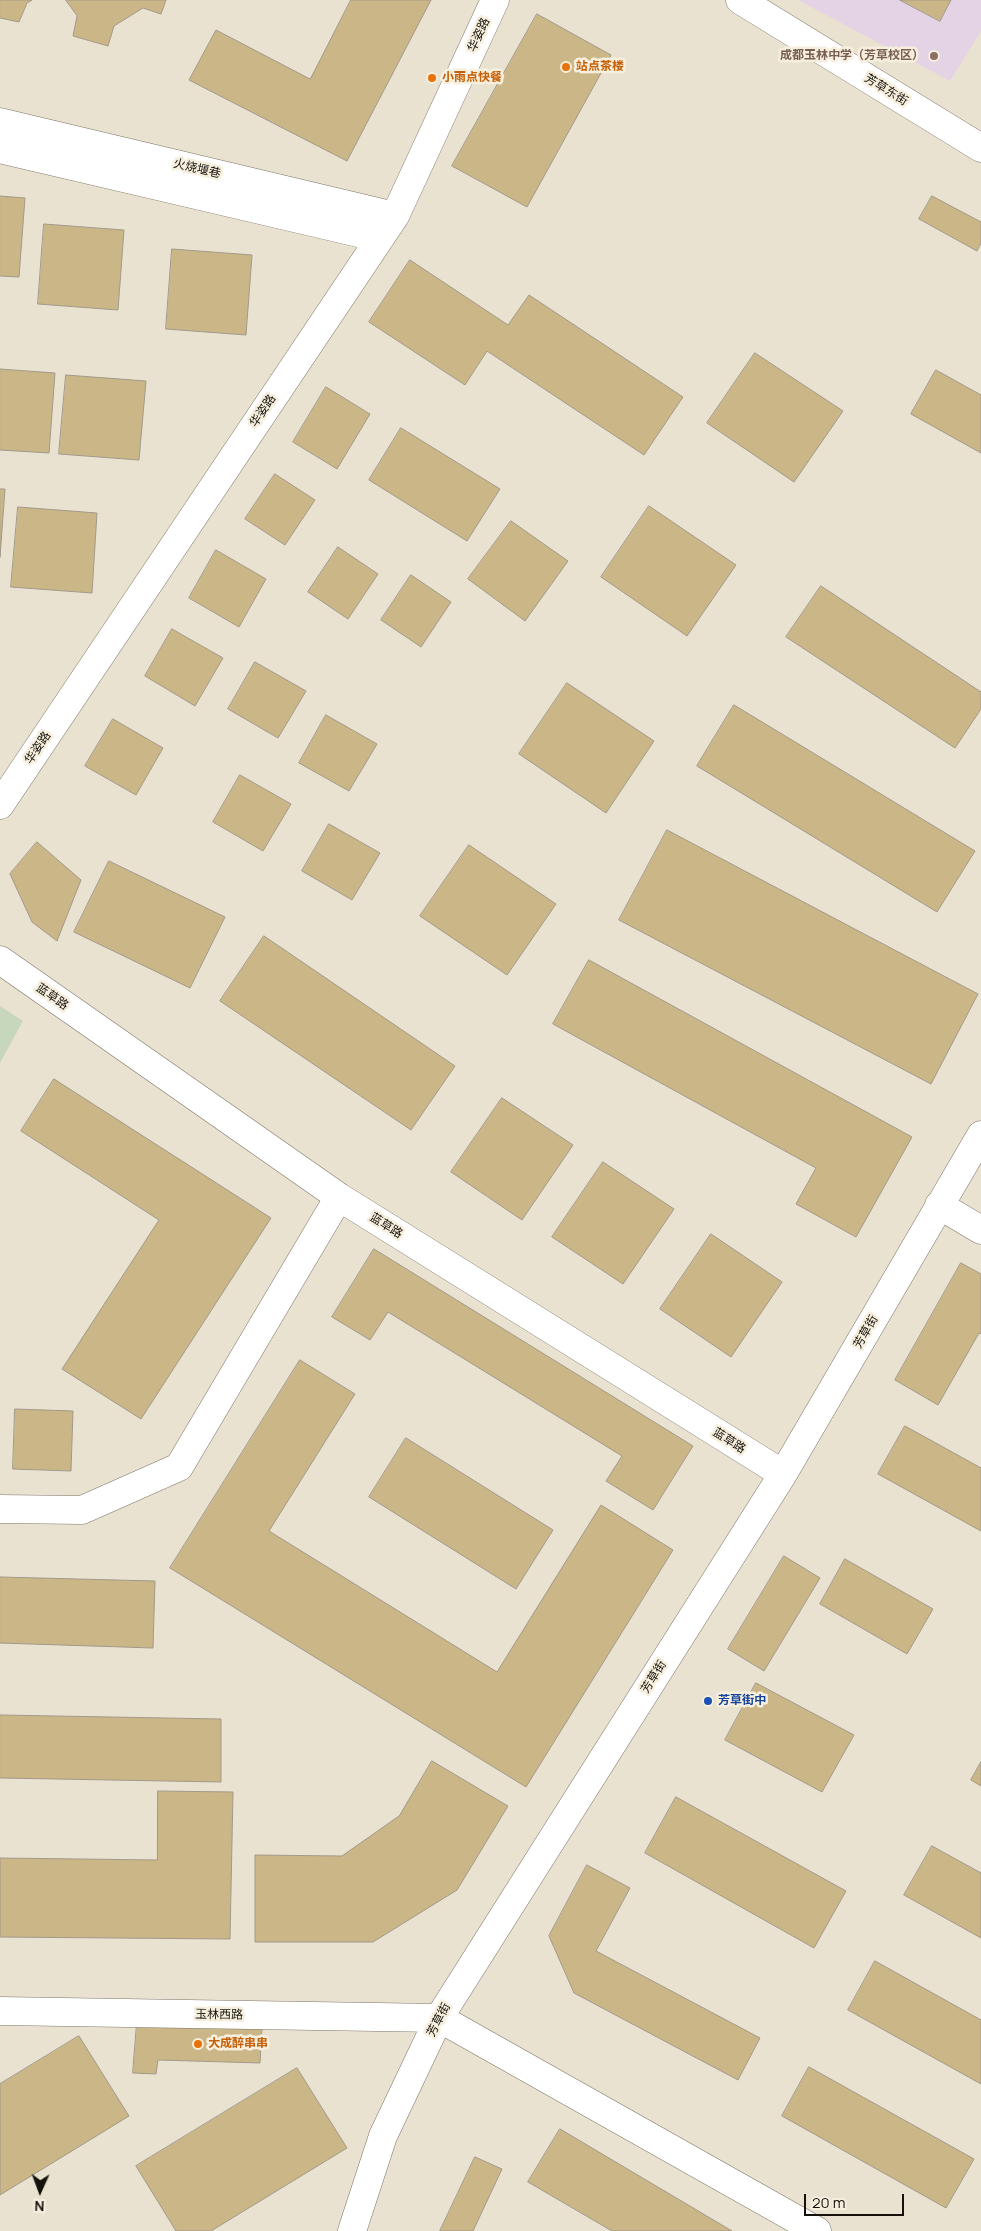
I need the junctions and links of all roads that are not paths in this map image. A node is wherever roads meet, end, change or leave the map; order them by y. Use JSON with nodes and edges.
{"nodes":[{"id":1,"x":495,"y":0,"type":"edge"},
{"id":2,"x":740,"y":0,"type":"edge"},
{"id":3,"x":0,"y":122,"type":"edge"},
{"id":4,"x":981,"y":148,"type":"edge"},
{"id":5,"x":0,"y":149,"type":"edge"},
{"id":6,"x":395,"y":216,"type":"junction"},
{"id":7,"x":380,"y":238,"type":"junction"},
{"id":8,"x":0,"y":805,"type":"edge"},
{"id":9,"x":0,"y":960,"type":"edge"},
{"id":10,"x":981,"y":1135,"type":"edge"},
{"id":11,"x":339,"y":1197,"type":"junction"},
{"id":12,"x":939,"y":1206,"type":"junction"},
{"id":13,"x":981,"y":1230,"type":"edge"},
{"id":14,"x":783,"y":1474,"type":"junction"},
{"id":15,"x":0,"y":1509,"type":"edge"},
{"id":16,"x":0,"y":2011,"type":"edge"},
{"id":17,"x":439,"y":2018,"type":"junction"},
{"id":18,"x":352,"y":2231,"type":"edge"},
{"id":19,"x":817,"y":2231,"type":"edge"}],
"edges":[{"from":1,"to":6,"type":"street","name":"华姿路"},
{"from":2,"to":4,"type":"street","name":"芳草东街"},
{"from":3,"to":6,"type":"street","name":"火烧堰巷"},
{"from":5,"to":7,"type":"street"},
{"from":6,"to":7,"type":"street","name":"华姿路"},
{"from":7,"to":8,"type":"street","name":"华姿路"},
{"from":9,"to":11,"type":"street","name":"蓝草路"},
{"from":10,"to":12,"type":"street","name":"芳草街"},
{"from":11,"to":14,"type":"street","name":"蓝草路"},
{"from":11,"to":15,"type":"street"},
{"from":12,"to":13,"type":"street"},
{"from":12,"to":14,"type":"street","name":"芳草街"},
{"from":14,"to":17,"type":"street","name":"芳草街"},
{"from":16,"to":17,"type":"street","name":"玉林西路"},
{"from":17,"to":18,"type":"street","name":"芳草街"},
{"from":17,"to":19,"type":"street"}]}
